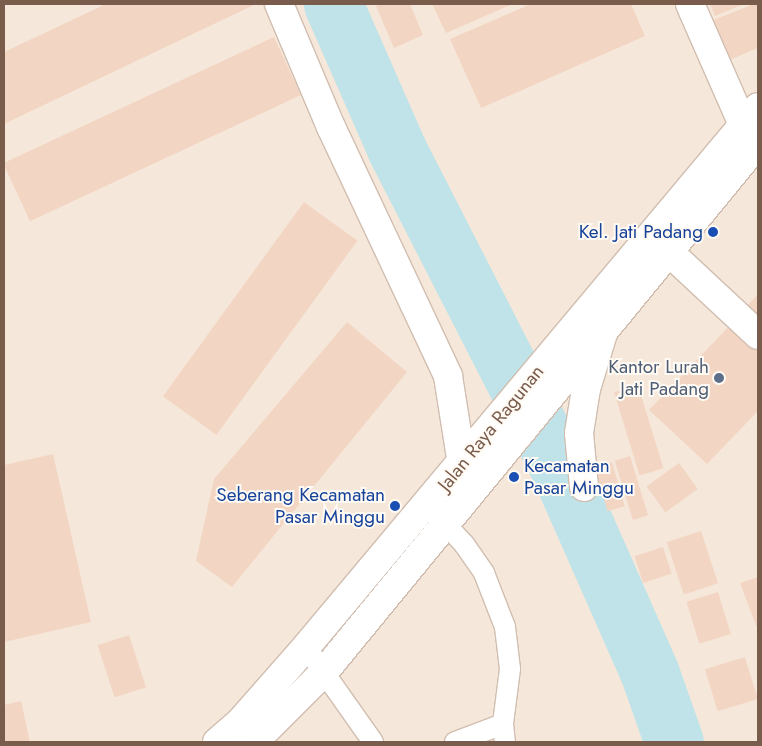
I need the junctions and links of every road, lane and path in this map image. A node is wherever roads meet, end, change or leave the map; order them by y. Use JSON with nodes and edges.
{"nodes":[{"id":1,"x":279,"y":4,"type":"edge"},
{"id":2,"x":690,"y":4,"type":"edge"},
{"id":3,"x":754,"y":130,"type":"edge"},
{"id":4,"x":661,"y":244,"type":"junction"},
{"id":5,"x":604,"y":329,"type":"junction"},
{"id":6,"x":758,"y":335,"type":"edge"},
{"id":7,"x":571,"y":349,"type":"junction"},
{"id":8,"x":496,"y":445,"type":"junction"},
{"id":9,"x":462,"y":464,"type":"junction"},
{"id":10,"x":584,"y":487,"type":"dead end"},
{"id":11,"x":474,"y":490,"type":"junction"},
{"id":12,"x":436,"y":514,"type":"junction"},
{"id":13,"x":306,"y":647,"type":"junction"},
{"id":14,"x":324,"y":672,"type":"junction"},
{"id":15,"x":504,"y":733,"type":"edge"},
{"id":16,"x":217,"y":742,"type":"edge"},
{"id":17,"x":254,"y":742,"type":"edge"},
{"id":18,"x":374,"y":742,"type":"edge"},
{"id":19,"x":455,"y":742,"type":"edge"}],
"edges":[{"from":1,"to":9,"type":"main road"},
{"from":2,"to":3,"type":"main road"},
{"from":3,"to":4,"type":"main road","name":"Jalan Raya Ragunan"},
{"from":4,"to":5,"type":"main road","name":"Jalan Raya Ragunan"},
{"from":4,"to":6,"type":"main road"},
{"from":4,"to":7,"type":"main road","name":"Jalan Raya Ragunan"},
{"from":5,"to":7,"type":"main road","name":"Jalan Raya Ragunan"},
{"from":5,"to":10,"type":"main road"},
{"from":7,"to":8,"type":"main road","name":"Jalan Raya Ragunan"},
{"from":8,"to":9,"type":"main road","name":"Jalan Raya Ragunan"},
{"from":8,"to":11,"type":"main road","name":"Jalan Raya Ragunan"},
{"from":9,"to":11,"type":"main road"},
{"from":9,"to":12,"type":"main road","name":"Jalan Raya Ragunan"},
{"from":11,"to":12,"type":"main road","name":"Jalan Raya Ragunan"},
{"from":12,"to":13,"type":"main road","name":"Jalan Raya Ragunan"},
{"from":12,"to":14,"type":"main road","name":"Jalan Raya Ragunan"},
{"from":12,"to":15,"type":"lane"},
{"from":13,"to":14,"type":"lane"},
{"from":13,"to":16,"type":"main road","name":"Jalan Raya Ragunan"},
{"from":14,"to":17,"type":"main road","name":"Jalan Raya Ragunan"},
{"from":14,"to":18,"type":"lane"},
{"from":15,"to":19,"type":"lane"}]}
